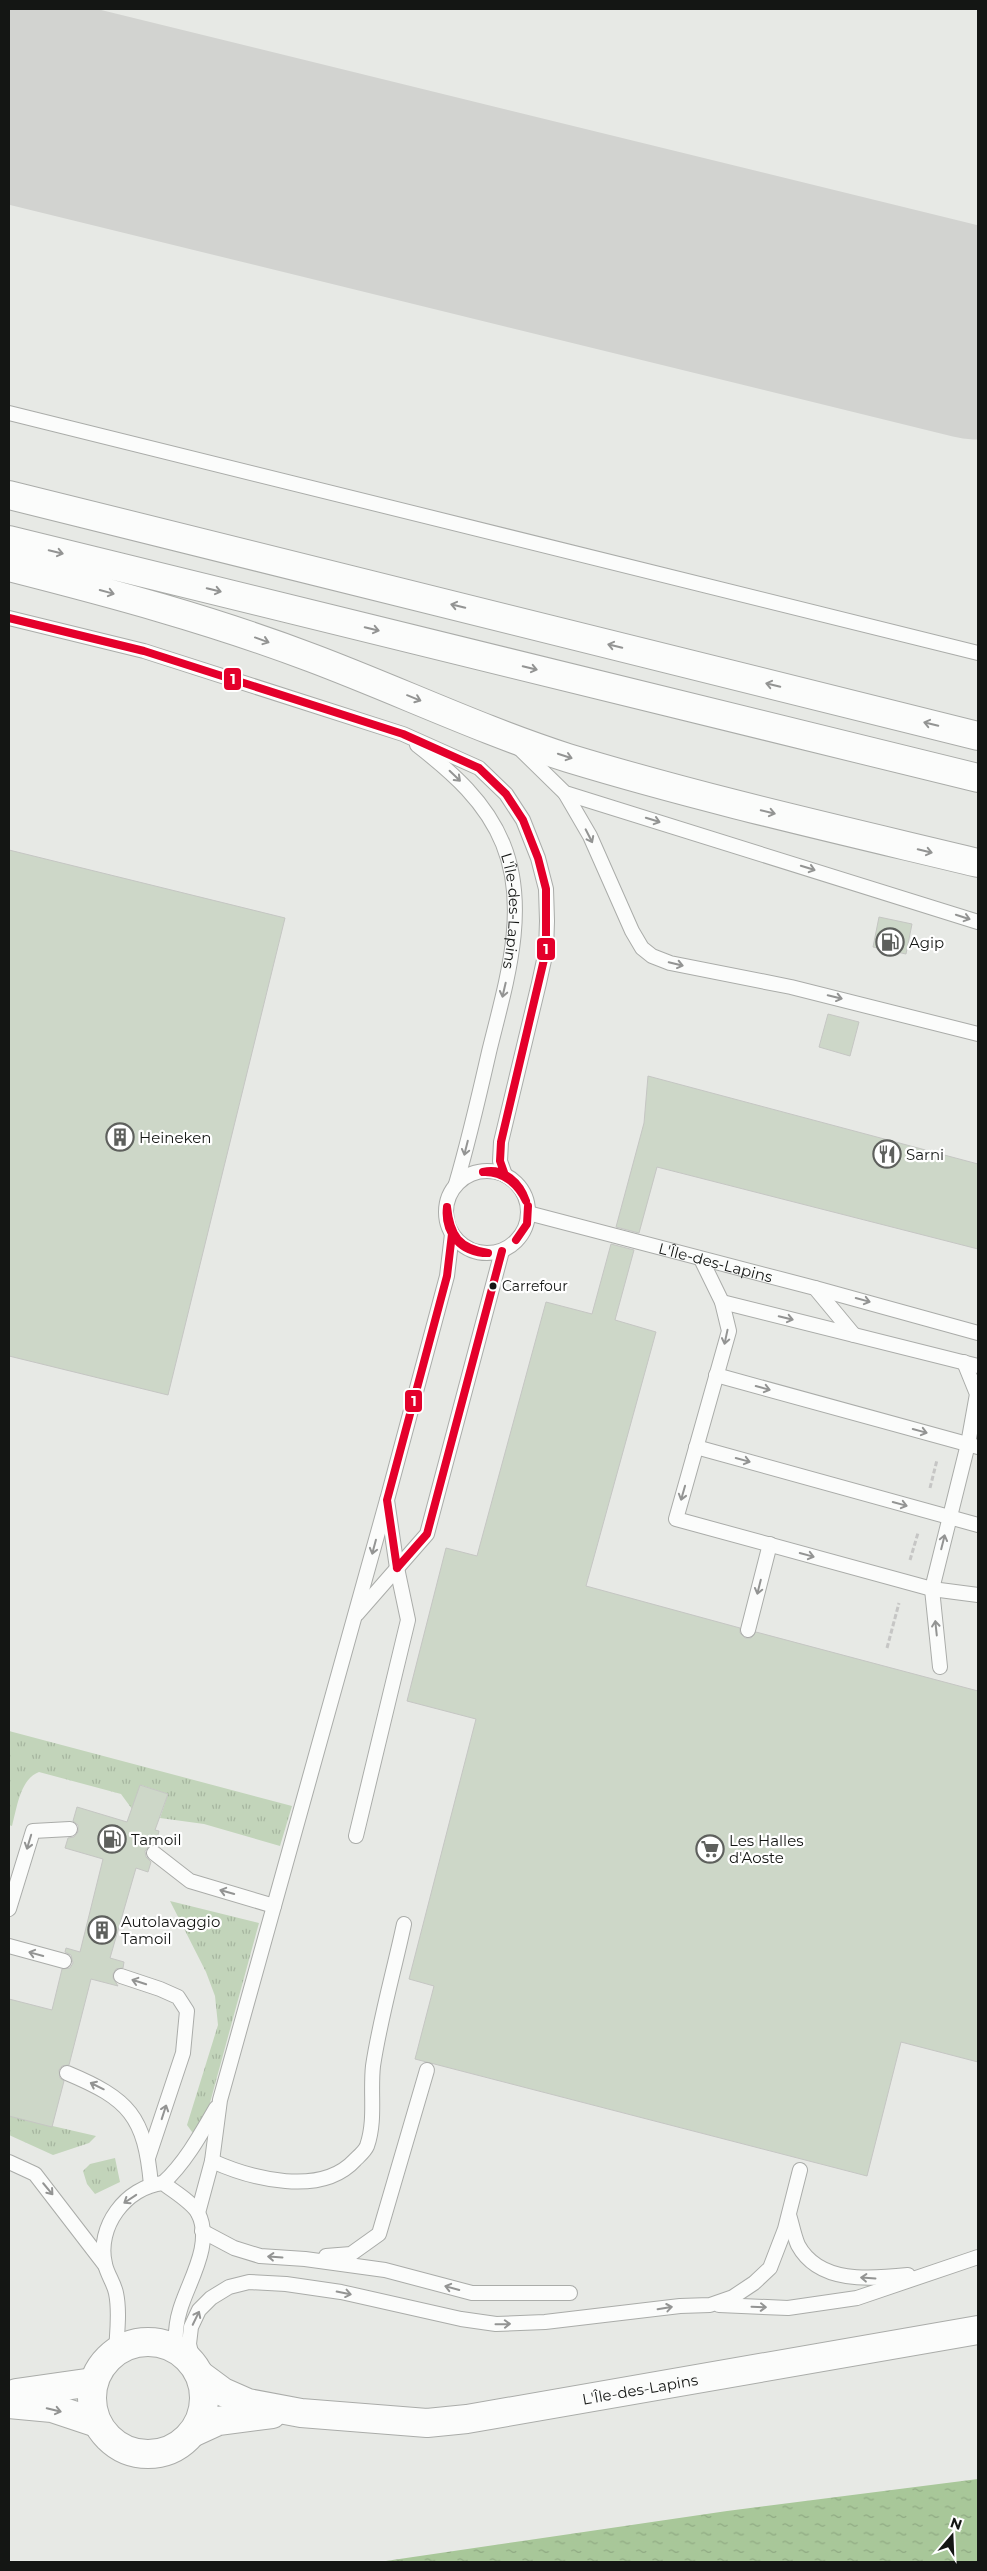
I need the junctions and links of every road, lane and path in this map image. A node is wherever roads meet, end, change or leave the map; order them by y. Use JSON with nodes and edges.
{"nodes":[{"id":1,"x":9,"y":413,"type":"edge"},
{"id":2,"x":9,"y":495,"type":"edge"},
{"id":3,"x":9,"y":540,"type":"edge"},
{"id":4,"x":9,"y":567,"type":"edge"},
{"id":5,"x":9,"y":618,"type":"edge"},
{"id":6,"x":978,"y":653,"type":"edge"},
{"id":7,"x":403,"y":734,"type":"junction"},
{"id":8,"x":978,"y":736,"type":"edge"},
{"id":9,"x":509,"y":738,"type":"junction"},
{"id":10,"x":978,"y":778,"type":"edge"},
{"id":11,"x":565,"y":793,"type":"junction"},
{"id":12,"x":978,"y":863,"type":"edge"},
{"id":13,"x":978,"y":922,"type":"edge"},
{"id":14,"x":978,"y":1034,"type":"edge"},
{"id":15,"x":505,"y":1175,"type":"junction"},
{"id":16,"x":456,"y":1184,"type":"junction"},
{"id":17,"x":528,"y":1213,"type":"junction"},
{"id":18,"x":452,"y":1234,"type":"junction"},
{"id":19,"x":502,"y":1251,"type":"junction"},
{"id":20,"x":701,"y":1259,"type":"junction"},
{"id":21,"x":816,"y":1288,"type":"junction"},
{"id":22,"x":722,"y":1302,"type":"junction"},
{"id":23,"x":978,"y":1333,"type":"edge"},
{"id":24,"x":854,"y":1334,"type":"junction"},
{"id":25,"x":964,"y":1362,"type":"junction"},
{"id":26,"x":978,"y":1366,"type":"edge"},
{"id":27,"x":716,"y":1375,"type":"junction"},
{"id":28,"x":944,"y":1437,"type":"junction"},
{"id":29,"x":973,"y":1446,"type":"edge"},
{"id":30,"x":696,"y":1447,"type":"junction"},
{"id":31,"x":386,"y":1500,"type":"junction"},
{"id":32,"x":924,"y":1510,"type":"junction"},
{"id":33,"x":950,"y":1518,"type":"junction"},
{"id":34,"x":978,"y":1525,"type":"edge"},
{"id":35,"x":770,"y":1544,"type":"junction"},
{"id":36,"x":397,"y":1568,"type":"junction"},
{"id":37,"x":905,"y":1582,"type":"junction"},
{"id":38,"x":932,"y":1589,"type":"junction"},
{"id":39,"x":978,"y":1595,"type":"edge"},
{"id":40,"x":355,"y":1616,"type":"junction"},
{"id":41,"x":748,"y":1630,"type":"dead end"},
{"id":42,"x":887,"y":1648,"type":"dead end"},
{"id":43,"x":940,"y":1667,"type":"dead end"},
{"id":44,"x":70,"y":1829,"type":"dead end"},
{"id":45,"x":356,"y":1836,"type":"dead end"},
{"id":46,"x":154,"y":1853,"type":"dead end"},
{"id":47,"x":274,"y":1906,"type":"junction"},
{"id":48,"x":9,"y":1909,"type":"edge"},
{"id":49,"x":404,"y":1924,"type":"dead end"},
{"id":50,"x":9,"y":1946,"type":"edge"},
{"id":51,"x":64,"y":1961,"type":"dead end"},
{"id":52,"x":121,"y":1976,"type":"dead end"},
{"id":53,"x":427,"y":2070,"type":"dead end"},
{"id":54,"x":67,"y":2073,"type":"dead end"},
{"id":55,"x":220,"y":2100,"type":"junction"},
{"id":56,"x":148,"y":2158,"type":"junction"},
{"id":57,"x":212,"y":2161,"type":"junction"},
{"id":58,"x":9,"y":2162,"type":"edge"},
{"id":59,"x":800,"y":2170,"type":"dead end"},
{"id":60,"x":157,"y":2184,"type":"junction"},
{"id":61,"x":198,"y":2213,"type":"junction"},
{"id":62,"x":789,"y":2214,"type":"junction"},
{"id":63,"x":202,"y":2231,"type":"junction"},
{"id":64,"x":978,"y":2257,"type":"edge"},
{"id":65,"x":305,"y":2259,"type":"junction"},
{"id":66,"x":105,"y":2264,"type":"junction"},
{"id":67,"x":933,"y":2272,"type":"junction"},
{"id":68,"x":570,"y":2293,"type":"dead end"},
{"id":69,"x":710,"y":2305,"type":"junction"},
{"id":70,"x":978,"y":2330,"type":"edge"},
{"id":71,"x":116,"y":2351,"type":"junction"},
{"id":72,"x":190,"y":2363,"type":"junction"},
{"id":73,"x":93,"y":2382,"type":"junction"},
{"id":74,"x":9,"y":2393,"type":"edge"},
{"id":75,"x":9,"y":2404,"type":"edge"},
{"id":76,"x":301,"y":2413,"type":"junction"},
{"id":77,"x":98,"y":2423,"type":"junction"},
{"id":78,"x":194,"y":2432,"type":"junction"}],
"edges":[{"from":1,"to":6,"type":"lane"},
{"from":8,"to":2,"type":"main road","one_way":true},
{"from":3,"to":10,"type":"main road","one_way":true},
{"from":4,"to":9,"type":"main road","one_way":true},
{"from":5,"to":7,"type":"lane","name":"L'Île-des-Lapins"},
{"from":7,"to":15,"type":"lane","name":"L'Île-des-Lapins"},
{"from":7,"to":16,"type":"lane","name":"L'Île-des-Lapins","one_way":true},
{"from":9,"to":11,"type":"lane"},
{"from":9,"to":12,"type":"main road","one_way":true},
{"from":11,"to":13,"type":"lane","one_way":true},
{"from":11,"to":14,"type":"lane","one_way":true},
{"from":15,"to":16,"type":"lane"},
{"from":15,"to":17,"type":"lane"},
{"from":16,"to":18,"type":"lane","name":"L'Île-des-Lapins"},
{"from":17,"to":19,"type":"lane"},
{"from":17,"to":20,"type":"lane","name":"L'Île-des-Lapins"},
{"from":18,"to":19,"type":"lane"},
{"from":18,"to":31,"type":"lane"},
{"from":19,"to":36,"type":"lane"},
{"from":20,"to":21,"type":"lane","name":"L'Île-des-Lapins"},
{"from":20,"to":22,"type":"lane"},
{"from":21,"to":23,"type":"lane","name":"L'Île-des-Lapins","one_way":true},
{"from":21,"to":24,"type":"lane"},
{"from":22,"to":24,"type":"lane","one_way":true},
{"from":22,"to":27,"type":"lane","one_way":true},
{"from":24,"to":25,"type":"lane"},
{"from":25,"to":26,"type":"lane"},
{"from":25,"to":29,"type":"lane"},
{"from":27,"to":28,"type":"lane","one_way":true},
{"from":27,"to":30,"type":"lane"},
{"from":28,"to":29,"type":"lane"},
{"from":28,"to":32,"type":"path"},
{"from":29,"to":33,"type":"lane"},
{"from":30,"to":32,"type":"lane","one_way":true},
{"from":30,"to":35,"type":"lane","one_way":true},
{"from":31,"to":36,"type":"lane"},
{"from":31,"to":40,"type":"lane","one_way":true},
{"from":32,"to":33,"type":"lane"},
{"from":32,"to":37,"type":"path"},
{"from":33,"to":34,"type":"lane"},
{"from":38,"to":33,"type":"lane","one_way":true},
{"from":35,"to":37,"type":"lane","one_way":true},
{"from":35,"to":41,"type":"lane","one_way":true},
{"from":36,"to":40,"type":"lane"},
{"from":36,"to":45,"type":"lane"},
{"from":37,"to":38,"type":"lane"},
{"from":37,"to":42,"type":"path"},
{"from":38,"to":39,"type":"lane"},
{"from":43,"to":38,"type":"lane","one_way":true},
{"from":40,"to":47,"type":"lane"},
{"from":44,"to":48,"type":"lane","one_way":true},
{"from":47,"to":46,"type":"lane","one_way":true},
{"from":47,"to":55,"type":"lane"},
{"from":49,"to":57,"type":"lane"},
{"from":51,"to":50,"type":"lane","one_way":true},
{"from":56,"to":52,"type":"lane","one_way":true},
{"from":53,"to":65,"type":"lane"},
{"from":56,"to":54,"type":"lane","one_way":true},
{"from":55,"to":57,"type":"lane"},
{"from":55,"to":60,"type":"lane"},
{"from":56,"to":60,"type":"lane"},
{"from":57,"to":61,"type":"lane"},
{"from":58,"to":66,"type":"lane","one_way":true},
{"from":59,"to":62,"type":"lane"},
{"from":60,"to":61,"type":"lane"},
{"from":60,"to":66,"type":"lane","one_way":true},
{"from":61,"to":63,"type":"lane"},
{"from":67,"to":62,"type":"lane","one_way":true},
{"from":62,"to":69,"type":"lane"},
{"from":65,"to":63,"type":"lane","one_way":true},
{"from":63,"to":72,"type":"lane"},
{"from":64,"to":67,"type":"lane"},
{"from":68,"to":65,"type":"lane","one_way":true},
{"from":66,"to":71,"type":"lane"},
{"from":69,"to":67,"type":"lane","one_way":true},
{"from":72,"to":69,"type":"lane","one_way":true},
{"from":70,"to":76,"type":"main road","name":"L'Île-des-Lapins"},
{"from":71,"to":72,"type":"main road","name":"L'Île-des-Lapins"},
{"from":71,"to":73,"type":"main road","name":"L'Île-des-Lapins"},
{"from":72,"to":76,"type":"main road","name":"L'Île-des-Lapins"},
{"from":72,"to":78,"type":"main road"},
{"from":73,"to":74,"type":"main road"},
{"from":73,"to":77,"type":"main road","name":"L'Île-des-Lapins"},
{"from":75,"to":77,"type":"main road","one_way":true},
{"from":76,"to":78,"type":"main road","name":"L'Île-des-Lapins"},
{"from":77,"to":78,"type":"main road","name":"L'Île-des-Lapins"}]}
